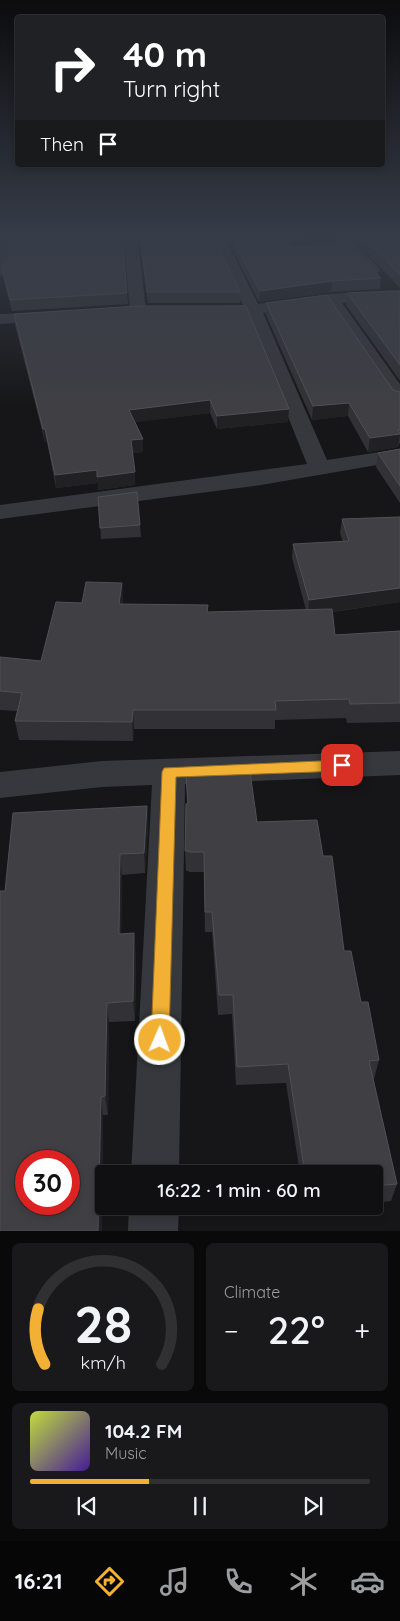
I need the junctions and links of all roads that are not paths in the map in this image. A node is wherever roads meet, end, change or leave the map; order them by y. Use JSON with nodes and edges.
{"nodes":[{"id":1,"x":136,"y":291,"type":"edge"},
{"id":2,"x":244,"y":291,"type":"edge"},
{"id":3,"x":398,"y":295,"type":"edge"},
{"id":4,"x":331,"y":299,"type":"junction"},
{"id":5,"x":138,"y":310,"type":"junction"},
{"id":6,"x":157,"y":310,"type":"edge"},
{"id":7,"x":196,"y":310,"type":"edge"},
{"id":8,"x":253,"y":310,"type":"junction"},
{"id":9,"x":118,"y":312,"type":"edge"},
{"id":10,"x":70,"y":316,"type":"edge"},
{"id":11,"x":0,"y":319,"type":"edge"},
{"id":12,"x":400,"y":398,"type":"edge"},
{"id":13,"x":400,"y":455,"type":"edge"},
{"id":14,"x":320,"y":468,"type":"junction"},
{"id":15,"x":0,"y":512,"type":"edge"},
{"id":16,"x":400,"y":763,"type":"edge"},
{"id":17,"x":169,"y":772,"type":"junction"},
{"id":18,"x":0,"y":785,"type":"edge"},
{"id":19,"x":155,"y":1165,"type":"edge"},
{"id":20,"x":154,"y":1215,"type":"edge"},
{"id":21,"x":153,"y":1231,"type":"edge"}],
"edges":[{"from":1,"to":5,"type":"street"},
{"from":2,"to":8,"type":"street"},
{"from":3,"to":4,"type":"street"},
{"from":4,"to":8,"type":"street"},
{"from":4,"to":12,"type":"street"},
{"from":5,"to":6,"type":"street"},
{"from":5,"to":9,"type":"street"},
{"from":7,"to":8,"type":"street"},
{"from":8,"to":14,"type":"street"},
{"from":10,"to":11,"type":"street"},
{"from":13,"to":14,"type":"street"},
{"from":14,"to":15,"type":"street"},
{"from":16,"to":17,"type":"street"},
{"from":17,"to":18,"type":"street"},
{"from":17,"to":19,"type":"street"},
{"from":20,"to":21,"type":"street"}]}
